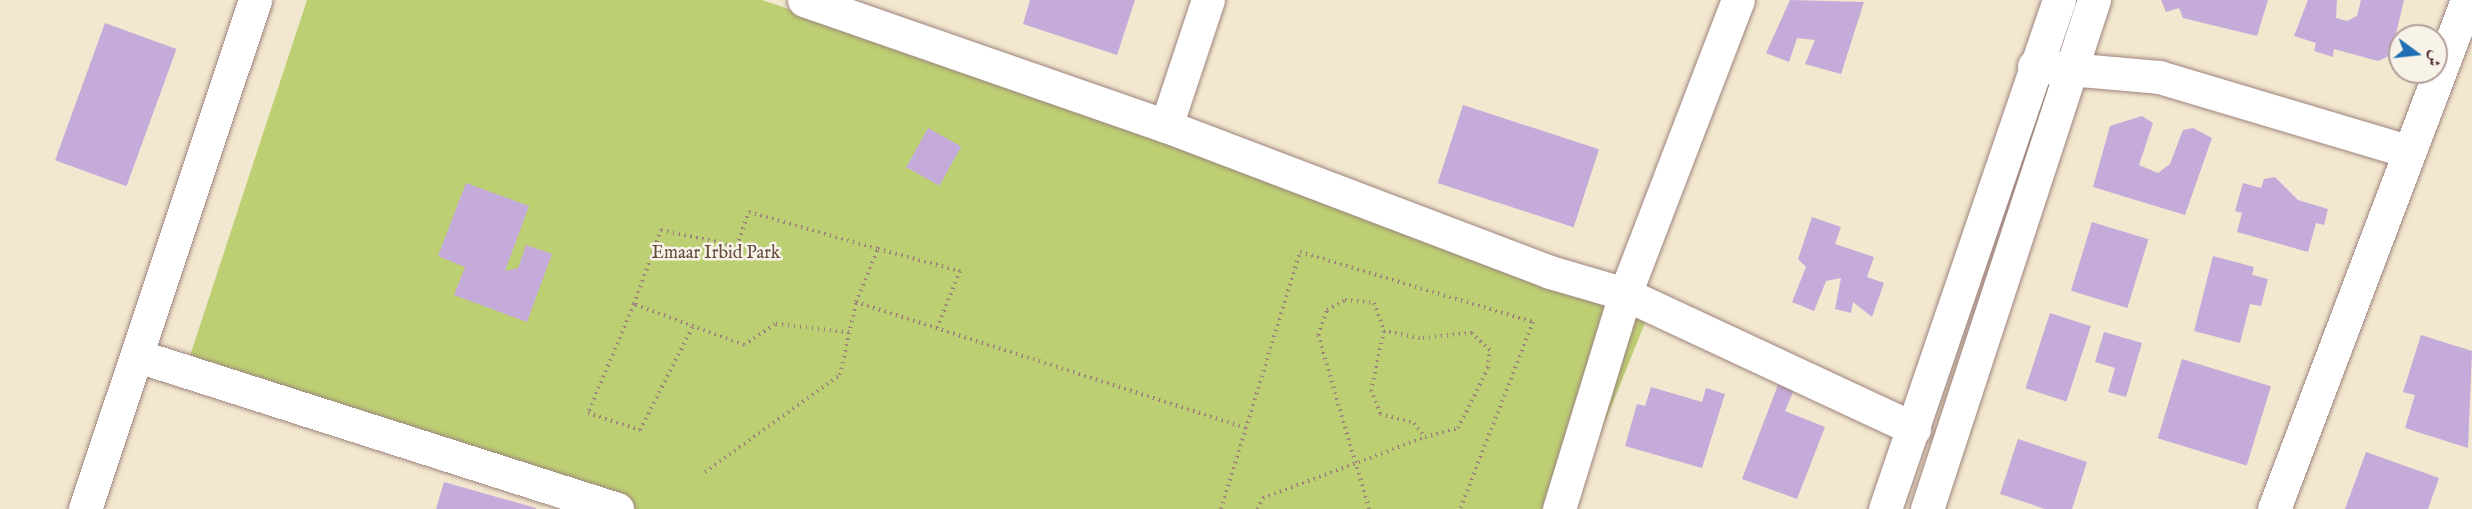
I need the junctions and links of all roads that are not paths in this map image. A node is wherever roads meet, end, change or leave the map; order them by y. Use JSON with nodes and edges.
{"nodes":[{"id":1,"x":255,"y":0,"type":"edge"},
{"id":2,"x":804,"y":0,"type":"edge"},
{"id":3,"x":1208,"y":0,"type":"edge"},
{"id":4,"x":1738,"y":0,"type":"edge"},
{"id":5,"x":2059,"y":0,"type":"edge"},
{"id":6,"x":2094,"y":0,"type":"edge"},
{"id":7,"x":2467,"y":0,"type":"edge"},
{"id":8,"x":2034,"y":66,"type":"junction"},
{"id":9,"x":2067,"y":70,"type":"junction"},
{"id":10,"x":1166,"y":126,"type":"junction"},
{"id":11,"x":2408,"y":151,"type":"junction"},
{"id":12,"x":1624,"y":294,"type":"junction"},
{"id":13,"x":138,"y":356,"type":"junction"},
{"id":14,"x":1914,"y":429,"type":"junction"},
{"id":15,"x":611,"y":508,"type":"edge"},
{"id":16,"x":85,"y":509,"type":"edge"},
{"id":17,"x":1560,"y":509,"type":"edge"},
{"id":18,"x":1885,"y":509,"type":"edge"},
{"id":19,"x":1927,"y":509,"type":"edge"},
{"id":20,"x":2274,"y":509,"type":"edge"}],
"edges":[{"from":1,"to":13,"type":"street"},
{"from":2,"to":10,"type":"street"},
{"from":3,"to":10,"type":"street"},
{"from":4,"to":12,"type":"street"},
{"from":5,"to":8,"type":"street"},
{"from":6,"to":9,"type":"street"},
{"from":7,"to":11,"type":"street"},
{"from":8,"to":9,"type":"street"},
{"from":8,"to":14,"type":"street"},
{"from":9,"to":11,"type":"street"},
{"from":9,"to":19,"type":"street"},
{"from":10,"to":12,"type":"street"},
{"from":11,"to":20,"type":"street"},
{"from":12,"to":14,"type":"street"},
{"from":12,"to":17,"type":"street"},
{"from":13,"to":15,"type":"street"},
{"from":13,"to":16,"type":"street"},
{"from":14,"to":18,"type":"street"}]}
